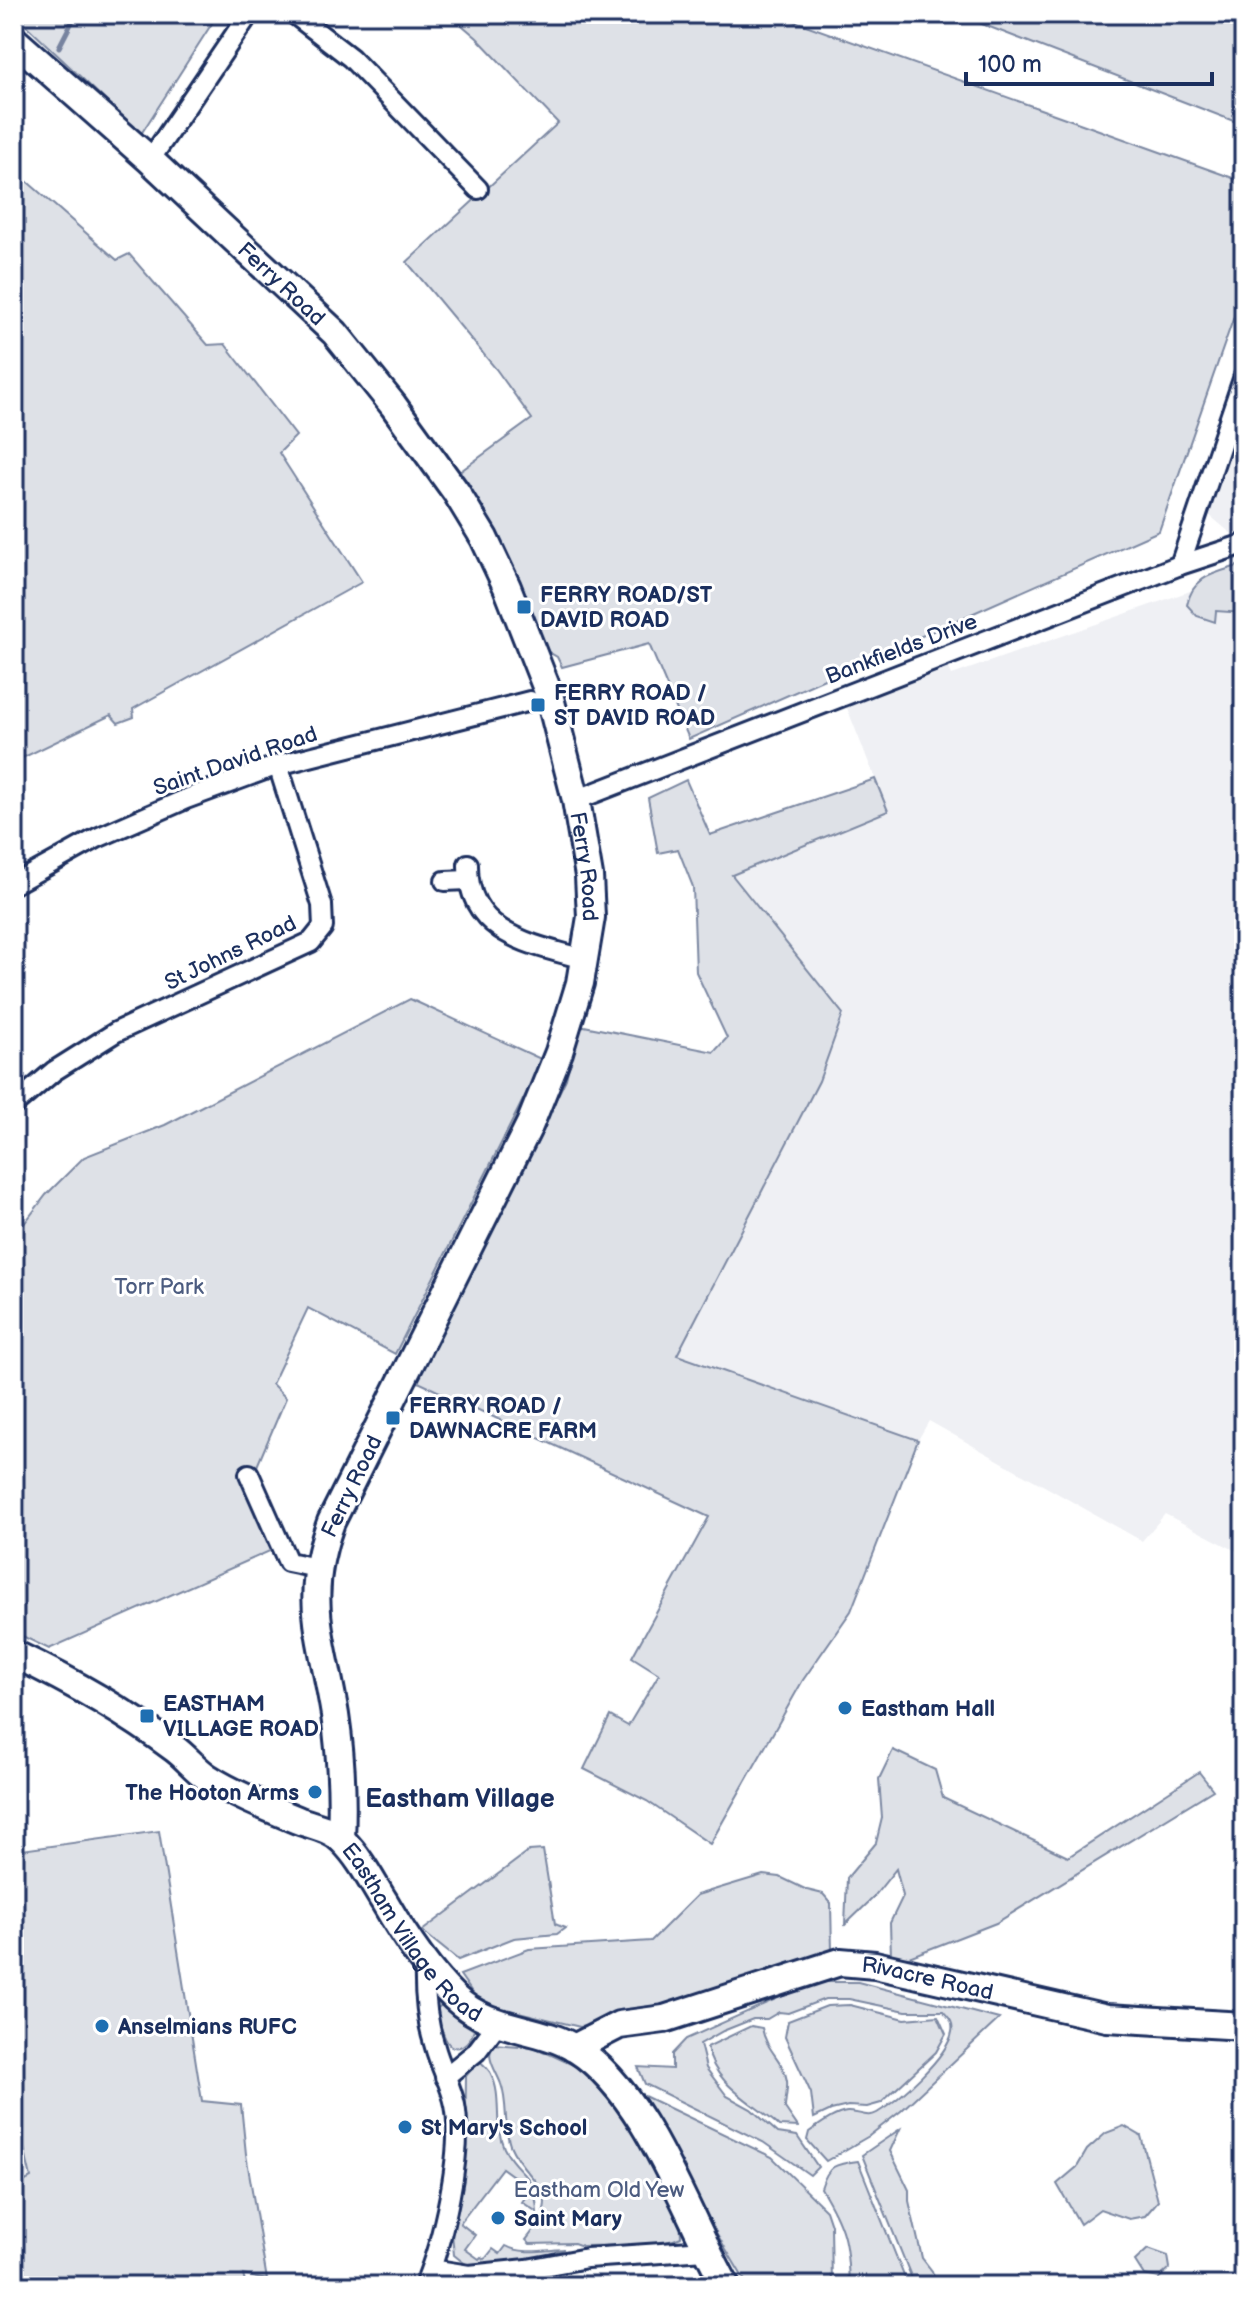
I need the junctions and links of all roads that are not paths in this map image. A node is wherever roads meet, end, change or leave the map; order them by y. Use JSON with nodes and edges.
{"nodes":[{"id":1,"x":249,"y":14,"type":"edge"},
{"id":2,"x":294,"y":14,"type":"edge"},
{"id":3,"x":14,"y":40,"type":"edge"},
{"id":4,"x":150,"y":160,"type":"junction"},
{"id":5,"x":478,"y":189,"type":"dead end"},
{"id":6,"x":1244,"y":376,"type":"edge"},
{"id":7,"x":1244,"y":544,"type":"edge"},
{"id":8,"x":1180,"y":565,"type":"junction"},
{"id":9,"x":530,"y":701,"type":"dead end"},
{"id":10,"x":278,"y":765,"type":"junction"},
{"id":11,"x":576,"y":800,"type":"junction"},
{"id":12,"x":445,"y":881,"type":"dead end"},
{"id":13,"x":14,"y":884,"type":"edge"},
{"id":14,"x":584,"y":959,"type":"junction"},
{"id":15,"x":14,"y":1105,"type":"edge"},
{"id":16,"x":249,"y":1474,"type":"dead end"},
{"id":17,"x":317,"y":1568,"type":"junction"},
{"id":18,"x":14,"y":1654,"type":"edge"},
{"id":19,"x":341,"y":1839,"type":"junction"},
{"id":20,"x":425,"y":1961,"type":"junction"},
{"id":21,"x":497,"y":2024,"type":"junction"},
{"id":22,"x":1244,"y":2026,"type":"edge"},
{"id":23,"x":574,"y":2048,"type":"junction"},
{"id":24,"x":445,"y":2077,"type":"junction"},
{"id":25,"x":706,"y":2250,"type":"junction"},
{"id":26,"x":427,"y":2277,"type":"edge"},
{"id":27,"x":726,"y":2286,"type":"edge"}],
"edges":[{"from":1,"to":4,"type":"street"},
{"from":2,"to":5,"type":"street"},
{"from":3,"to":4,"type":"street","name":"Ferry Road"},
{"from":4,"to":11,"type":"street","name":"Ferry Road"},
{"from":6,"to":8,"type":"street"},
{"from":7,"to":8,"type":"street","name":"Bankfields Drive"},
{"from":8,"to":11,"type":"street","name":"Bankfields Drive"},
{"from":9,"to":10,"type":"street","name":"Saint David Road"},
{"from":10,"to":13,"type":"street","name":"Saint David Road"},
{"from":10,"to":15,"type":"street","name":"St Johns Road"},
{"from":11,"to":14,"type":"street","name":"Ferry Road"},
{"from":12,"to":14,"type":"street"},
{"from":14,"to":17,"type":"street","name":"Ferry Road"},
{"from":16,"to":17,"type":"street"},
{"from":17,"to":19,"type":"street","name":"Ferry Road"},
{"from":18,"to":19,"type":"street","name":"Eastham Village Road"},
{"from":19,"to":20,"type":"street","name":"Eastham Village Road"},
{"from":20,"to":21,"type":"street","name":"Eastham Village Road"},
{"from":20,"to":24,"type":"street"},
{"from":21,"to":23,"type":"street","name":"Eastham Village Road"},
{"from":21,"to":24,"type":"street"},
{"from":22,"to":23,"type":"street","name":"Rivacre Road"},
{"from":23,"to":25,"type":"street","name":"Eastham Village Road"},
{"from":24,"to":26,"type":"street"},
{"from":25,"to":26,"type":"street"},
{"from":25,"to":27,"type":"street","name":"Eastham Village Road"}]}
